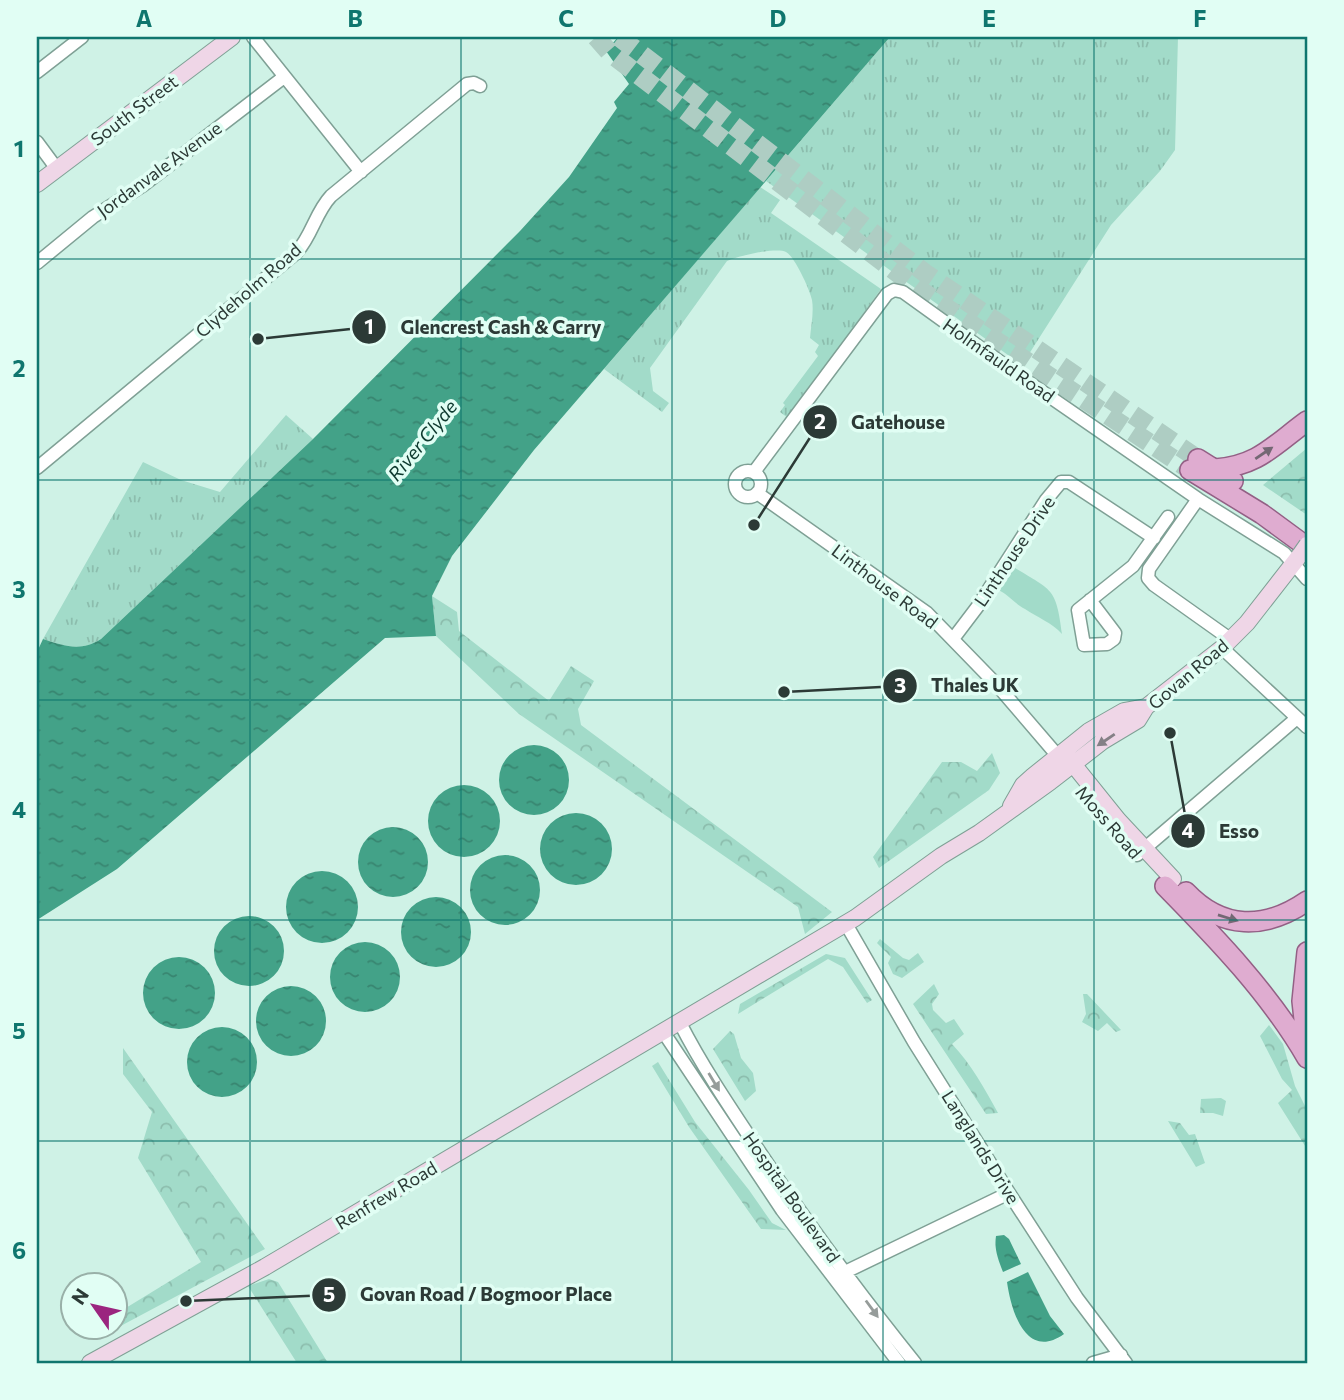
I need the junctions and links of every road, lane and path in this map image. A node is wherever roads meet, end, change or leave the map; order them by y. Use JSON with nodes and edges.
{"nodes":[{"id":1,"x":82,"y":37,"type":"edge"},
{"id":2,"x":232,"y":37,"type":"edge"},
{"id":3,"x":253,"y":37,"type":"edge"},
{"id":4,"x":37,"y":72,"type":"edge"},
{"id":5,"x":284,"y":77,"type":"junction"},
{"id":6,"x":480,"y":86,"type":"dead end"},
{"id":7,"x":37,"y":142,"type":"edge"},
{"id":8,"x":57,"y":169,"type":"junction"},
{"id":9,"x":361,"y":172,"type":"junction"},
{"id":10,"x":37,"y":184,"type":"edge"},
{"id":11,"x":37,"y":263,"type":"edge"},
{"id":12,"x":1307,"y":421,"type":"edge"},
{"id":13,"x":1201,"y":466,"type":"junction"},
{"id":14,"x":37,"y":468,"type":"edge"},
{"id":15,"x":754,"y":472,"type":"junction"},
{"id":16,"x":757,"y":493,"type":"junction"},
{"id":17,"x":1198,"y":499,"type":"junction"},
{"id":18,"x":1168,"y":517,"type":"dead end"},
{"id":19,"x":1307,"y":530,"type":"edge"},
{"id":20,"x":1154,"y":538,"type":"junction"},
{"id":21,"x":1302,"y":553,"type":"edge"},
{"id":22,"x":1307,"y":579,"type":"edge"},
{"id":23,"x":1090,"y":600,"type":"dead end"},
{"id":24,"x":953,"y":639,"type":"junction"},
{"id":25,"x":1226,"y":644,"type":"junction"},
{"id":26,"x":1146,"y":707,"type":"junction"},
{"id":27,"x":1297,"y":718,"type":"junction"},
{"id":28,"x":1307,"y":727,"type":"edge"},
{"id":29,"x":1057,"y":755,"type":"junction"},
{"id":30,"x":1069,"y":768,"type":"junction"},
{"id":31,"x":1009,"y":811,"type":"junction"},
{"id":32,"x":1141,"y":852,"type":"junction"},
{"id":33,"x":1169,"y":883,"type":"junction"},
{"id":34,"x":1307,"y":901,"type":"edge"},
{"id":35,"x":846,"y":924,"type":"junction"},
{"id":36,"x":1307,"y":952,"type":"edge"},
{"id":37,"x":680,"y":1023,"type":"junction"},
{"id":38,"x":664,"y":1032,"type":"junction"},
{"id":39,"x":1307,"y":1047,"type":"edge"},
{"id":40,"x":1307,"y":1058,"type":"edge"},
{"id":41,"x":1009,"y":1193,"type":"junction"},
{"id":42,"x":845,"y":1271,"type":"junction"},
{"id":43,"x":833,"y":1278,"type":"junction"},
{"id":44,"x":1123,"y":1359,"type":"edge"},
{"id":45,"x":90,"y":1363,"type":"edge"},
{"id":46,"x":899,"y":1363,"type":"edge"},
{"id":47,"x":915,"y":1363,"type":"edge"},
{"id":48,"x":1093,"y":1363,"type":"edge"}],
"edges":[{"from":1,"to":4,"type":"street"},
{"from":2,"to":8,"type":"street","name":"South Street"},
{"from":3,"to":5,"type":"street"},
{"from":5,"to":9,"type":"street"},
{"from":5,"to":11,"type":"street","name":"Jordanvale Avenue"},
{"from":6,"to":9,"type":"street","name":"Clydeholm Road"},
{"from":7,"to":8,"type":"street"},
{"from":8,"to":10,"type":"street","name":"South Street"},
{"from":9,"to":14,"type":"street","name":"Clydeholm Road"},
{"from":13,"to":12,"type":"main road","one_way":true},
{"from":13,"to":19,"type":"main road"},
{"from":13,"to":21,"type":"main road"},
{"from":15,"to":16,"type":"street"},
{"from":15,"to":16,"type":"street","name":"Linthouse Road"},
{"from":15,"to":17,"type":"street","name":"Holmfauld Road"},
{"from":16,"to":24,"type":"street","name":"Linthouse Road"},
{"from":17,"to":21,"type":"street","name":"Holmfauld Road"},
{"from":17,"to":25,"type":"street"},
{"from":18,"to":20,"type":"street"},
{"from":20,"to":23,"type":"street"},
{"from":20,"to":24,"type":"street","name":"Linthouse Drive"},
{"from":21,"to":22,"type":"street","name":"Holmfauld Road"},
{"from":21,"to":25,"type":"street","name":"Govan Road"},
{"from":24,"to":29,"type":"street","name":"Linthouse Road"},
{"from":25,"to":26,"type":"street","name":"Govan Road"},
{"from":25,"to":27,"type":"street"},
{"from":26,"to":29,"type":"street"},
{"from":26,"to":30,"type":"street","name":"Govan Road","one_way":true},
{"from":27,"to":28,"type":"street"},
{"from":27,"to":32,"type":"street"},
{"from":29,"to":30,"type":"street"},
{"from":29,"to":31,"type":"street"},
{"from":30,"to":31,"type":"street","name":"Govan Road"},
{"from":30,"to":32,"type":"street","name":"Moss Road"},
{"from":31,"to":35,"type":"street","name":"Govan Road"},
{"from":32,"to":33,"type":"street","name":"Moss Road"},
{"from":33,"to":34,"type":"main road","one_way":true},
{"from":33,"to":40,"type":"main road"},
{"from":35,"to":37,"type":"street","name":"Renfrew Road"},
{"from":35,"to":41,"type":"street","name":"Langlands Drive"},
{"from":36,"to":39,"type":"main road"},
{"from":37,"to":38,"type":"street","name":"Renfrew Road"},
{"from":37,"to":42,"type":"street","name":"Hospital Boulevard","one_way":true},
{"from":38,"to":43,"type":"street","name":"Hospital Boulevard"},
{"from":38,"to":45,"type":"street","name":"Renfrew Road"},
{"from":41,"to":42,"type":"street"},
{"from":41,"to":44,"type":"street","name":"Langlands Drive"},
{"from":42,"to":43,"type":"street"},
{"from":42,"to":47,"type":"street","name":"Hospital Boulevard","one_way":true},
{"from":43,"to":46,"type":"street","name":"Hospital Boulevard"},
{"from":44,"to":48,"type":"street"}]}
